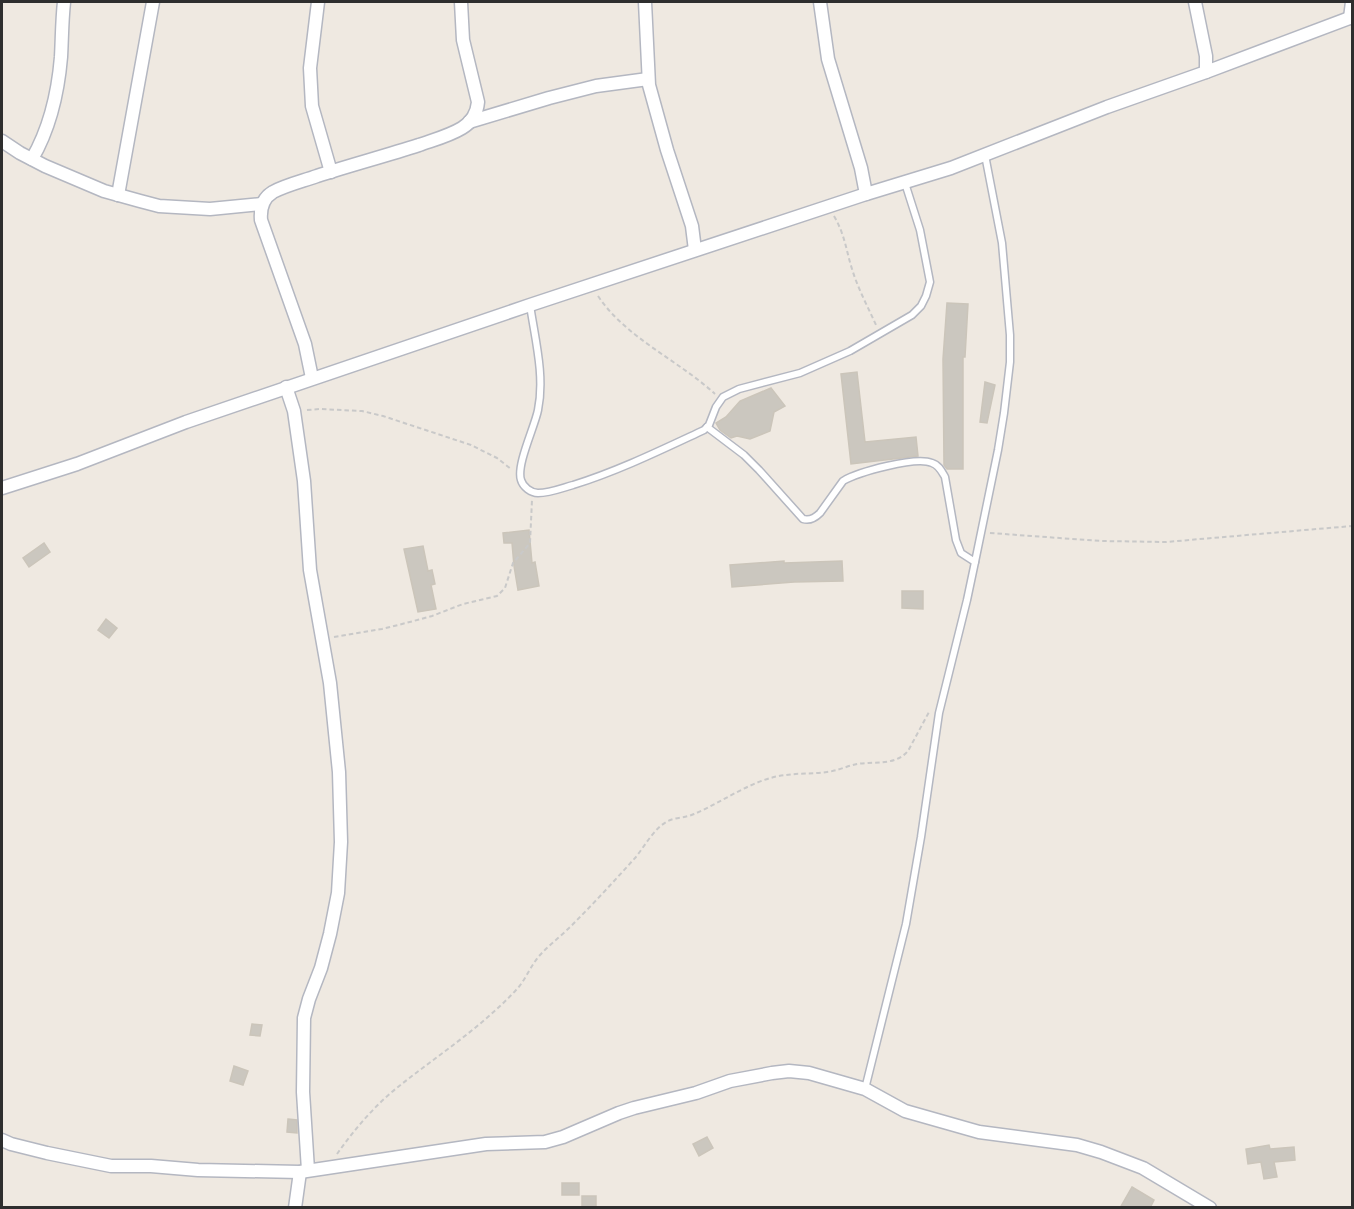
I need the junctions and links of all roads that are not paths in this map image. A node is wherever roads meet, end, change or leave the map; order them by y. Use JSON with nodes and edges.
{"nodes":[{"id":1,"x":64,"y":2,"type":"edge"},
{"id":2,"x":153,"y":2,"type":"edge"},
{"id":3,"x":318,"y":2,"type":"edge"},
{"id":4,"x":461,"y":2,"type":"edge"},
{"id":5,"x":645,"y":2,"type":"edge"},
{"id":6,"x":820,"y":2,"type":"edge"},
{"id":7,"x":1195,"y":2,"type":"edge"},
{"id":8,"x":1352,"y":2,"type":"edge"},
{"id":9,"x":1351,"y":18,"type":"edge"},
{"id":10,"x":1206,"y":72,"type":"junction"},
{"id":11,"x":648,"y":79,"type":"junction"},
{"id":12,"x":469,"y":122,"type":"junction"},
{"id":13,"x":2,"y":141,"type":"edge"},
{"id":14,"x":985,"y":155,"type":"junction"},
{"id":15,"x":32,"y":159,"type":"junction"},
{"id":16,"x":331,"y":172,"type":"junction"},
{"id":17,"x":905,"y":183,"type":"junction"},
{"id":18,"x":866,"y":194,"type":"junction"},
{"id":19,"x":118,"y":195,"type":"junction"},
{"id":20,"x":262,"y":204,"type":"junction"},
{"id":21,"x":695,"y":250,"type":"junction"},
{"id":22,"x":530,"y":305,"type":"junction"},
{"id":23,"x":312,"y":378,"type":"junction"},
{"id":24,"x":286,"y":387,"type":"junction"},
{"id":25,"x":707,"y":428,"type":"junction"},
{"id":26,"x":2,"y":488,"type":"edge"},
{"id":27,"x":975,"y":562,"type":"junction"},
{"id":28,"x":865,"y":1089,"type":"junction"},
{"id":29,"x":2,"y":1140,"type":"edge"},
{"id":30,"x":304,"y":1171,"type":"junction"},
{"id":31,"x":295,"y":1208,"type":"edge"},
{"id":32,"x":1210,"y":1208,"type":"edge"}],
"edges":[{"from":1,"to":15,"type":"street"},
{"from":2,"to":19,"type":"street"},
{"from":3,"to":16,"type":"street"},
{"from":4,"to":12,"type":"street"},
{"from":5,"to":11,"type":"street"},
{"from":6,"to":18,"type":"street"},
{"from":7,"to":10,"type":"street"},
{"from":8,"to":9,"type":"street"},
{"from":9,"to":10,"type":"street"},
{"from":10,"to":14,"type":"street"},
{"from":11,"to":12,"type":"street"},
{"from":11,"to":21,"type":"street"},
{"from":12,"to":16,"type":"street"},
{"from":13,"to":15,"type":"street"},
{"from":14,"to":17,"type":"street"},
{"from":14,"to":27,"type":"lane"},
{"from":15,"to":19,"type":"street"},
{"from":16,"to":20,"type":"street"},
{"from":17,"to":18,"type":"street"},
{"from":17,"to":25,"type":"lane"},
{"from":18,"to":21,"type":"street"},
{"from":19,"to":20,"type":"street"},
{"from":20,"to":23,"type":"street"},
{"from":21,"to":22,"type":"street"},
{"from":22,"to":23,"type":"street"},
{"from":22,"to":25,"type":"lane"},
{"from":23,"to":24,"type":"street"},
{"from":24,"to":26,"type":"street"},
{"from":24,"to":30,"type":"street"},
{"from":25,"to":27,"type":"lane"},
{"from":27,"to":28,"type":"lane"},
{"from":28,"to":30,"type":"street"},
{"from":28,"to":32,"type":"street"},
{"from":29,"to":30,"type":"street"},
{"from":30,"to":31,"type":"street"}]}
